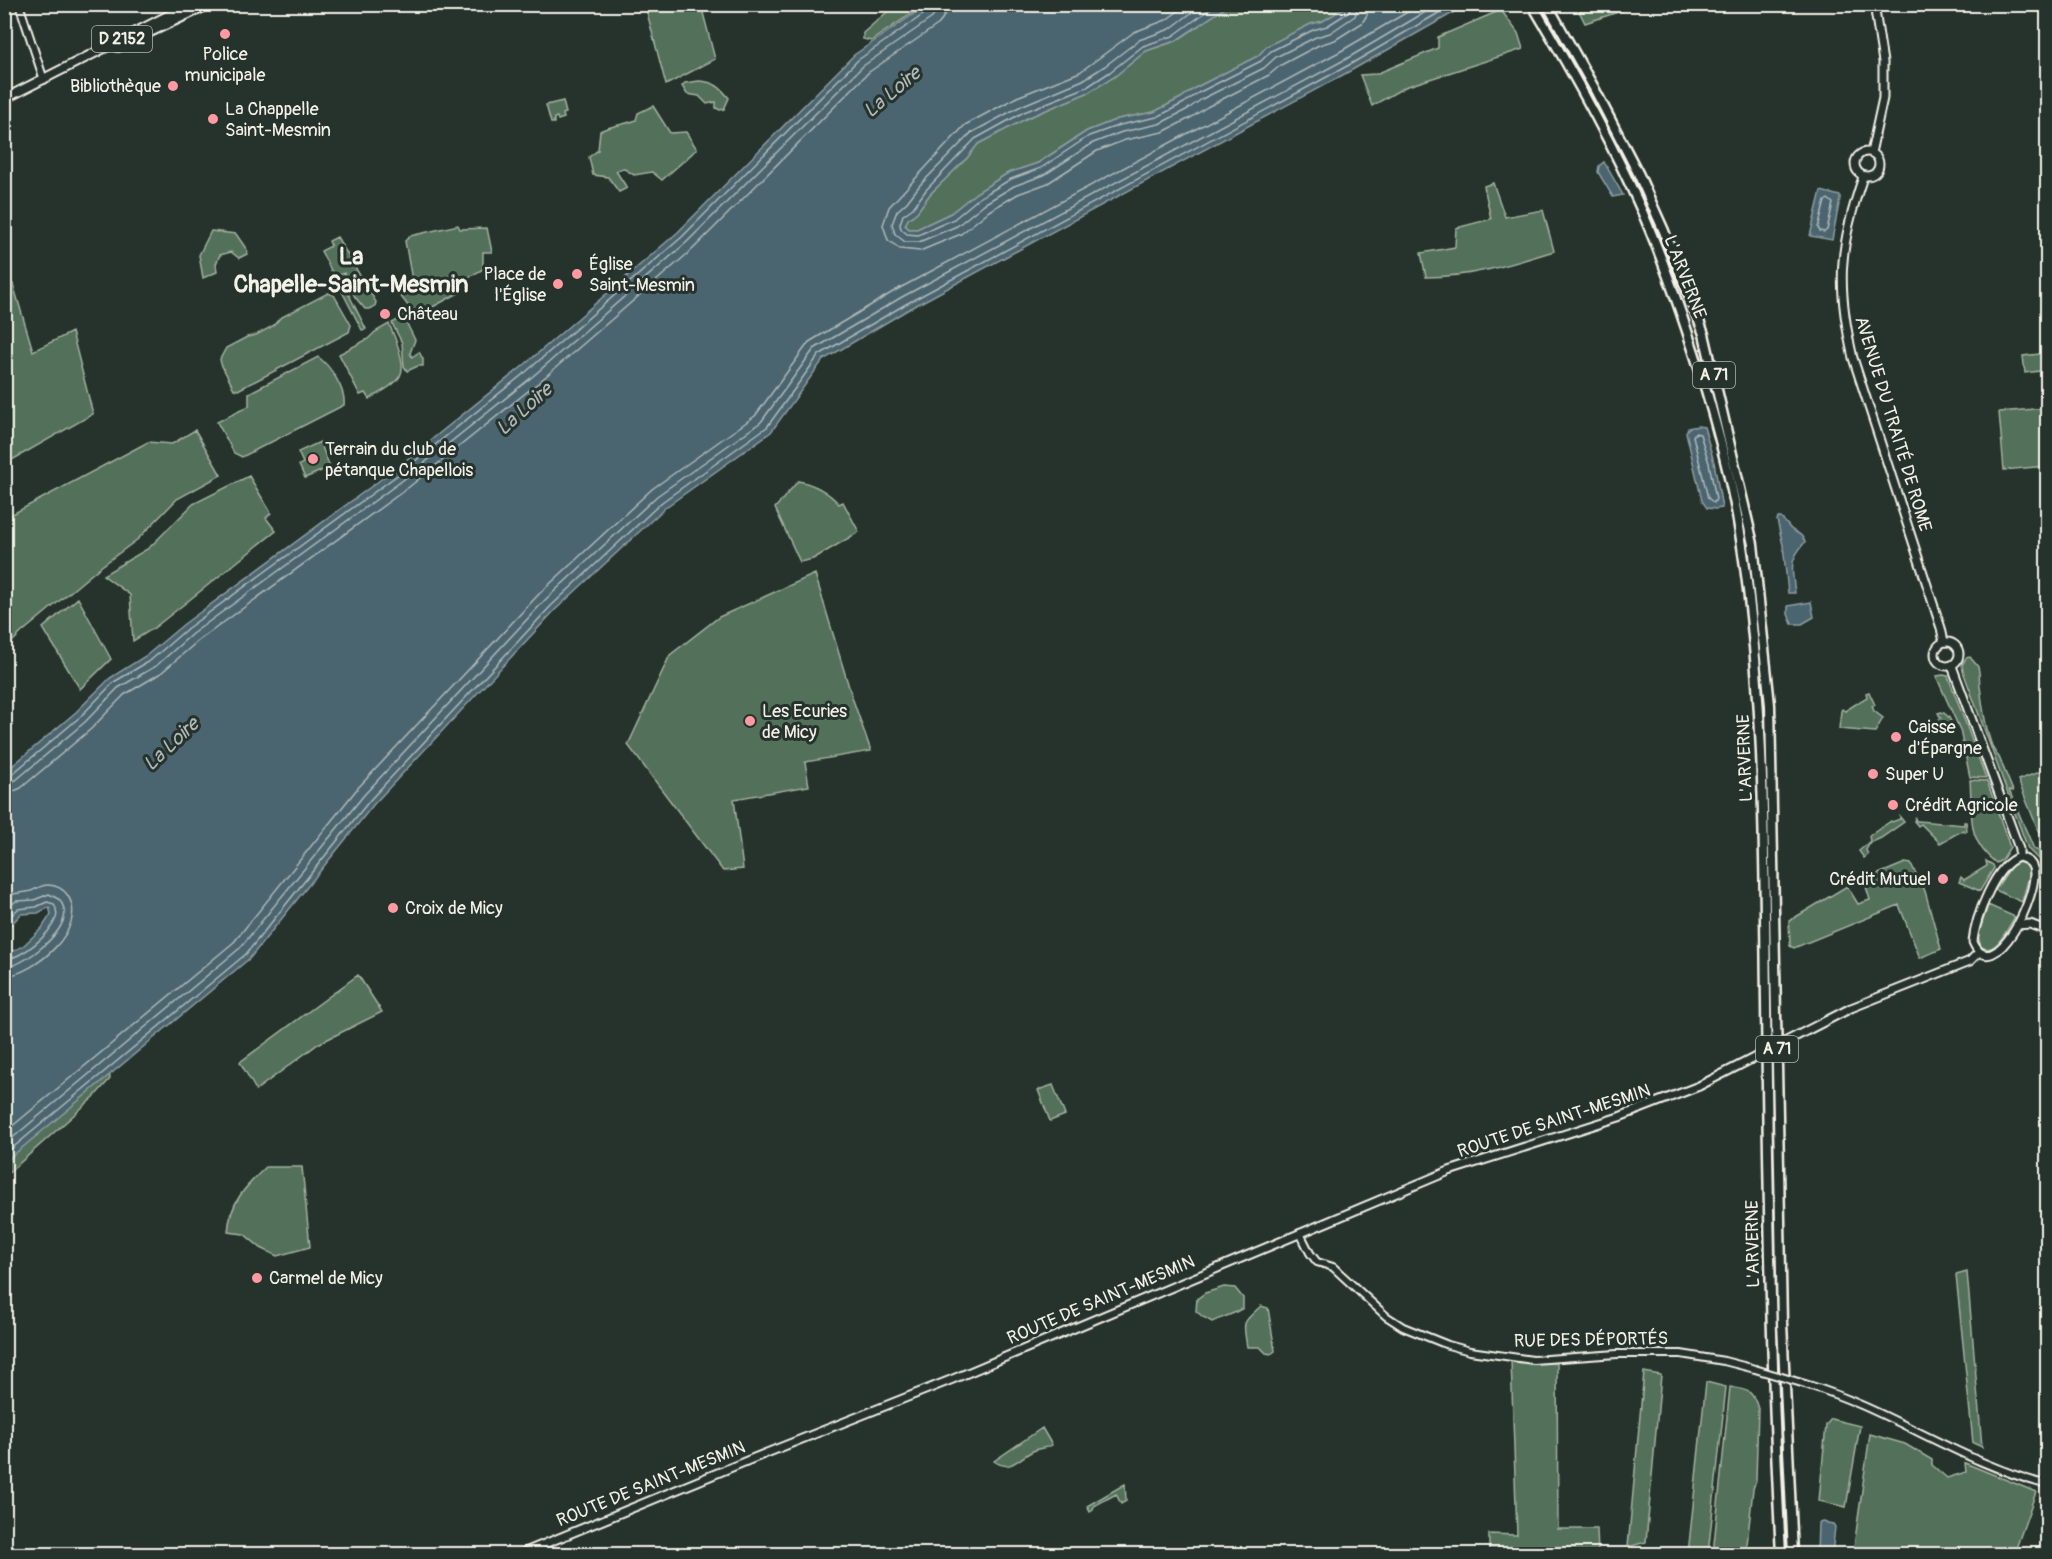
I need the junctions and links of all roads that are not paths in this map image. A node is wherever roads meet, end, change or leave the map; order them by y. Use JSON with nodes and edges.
{"nodes":[{"id":1,"x":19,"y":4,"type":"edge"},
{"id":2,"x":191,"y":4,"type":"edge"},
{"id":3,"x":210,"y":4,"type":"edge"},
{"id":4,"x":1532,"y":4,"type":"edge"},
{"id":5,"x":1547,"y":4,"type":"edge"},
{"id":6,"x":1874,"y":4,"type":"edge"},
{"id":7,"x":53,"y":75,"type":"junction"},
{"id":8,"x":44,"y":80,"type":"junction"},
{"id":9,"x":4,"y":99,"type":"edge"},
{"id":10,"x":1871,"y":153,"type":"junction"},
{"id":11,"x":1863,"y":177,"type":"junction"},
{"id":12,"x":1944,"y":642,"type":"junction"},
{"id":13,"x":1952,"y":666,"type":"junction"},
{"id":14,"x":2019,"y":857,"type":"junction"},
{"id":15,"x":2022,"y":915,"type":"junction"},
{"id":16,"x":2030,"y":924,"type":"junction"},
{"id":17,"x":2017,"y":925,"type":"junction"},
{"id":18,"x":2048,"y":931,"type":"edge"},
{"id":19,"x":1978,"y":952,"type":"junction"},
{"id":20,"x":1300,"y":1233,"type":"junction"},
{"id":21,"x":2048,"y":1485,"type":"edge"},
{"id":22,"x":520,"y":1554,"type":"edge"},
{"id":23,"x":1781,"y":1554,"type":"edge"},
{"id":24,"x":1793,"y":1554,"type":"edge"}],
"edges":[{"from":1,"to":8,"type":"street"},
{"from":2,"to":7,"type":"main road","number":"D 2152"},
{"from":3,"to":7,"type":"main road"},
{"from":4,"to":23,"type":"highway","name":"L'ARVERNE","number":"A 71"},
{"from":5,"to":24,"type":"highway","name":"L'ARVERNE","number":"A 71"},
{"from":6,"to":10,"type":"main road"},
{"from":7,"to":8,"type":"main road","number":"D 2152"},
{"from":8,"to":9,"type":"main road","number":"D 2152"},
{"from":10,"to":11,"type":"main road"},
{"from":10,"to":11,"type":"main road"},
{"from":11,"to":12,"type":"main road","name":"AVENUE DU TRAITÉ DE ROME"},
{"from":12,"to":13,"type":"main road"},
{"from":12,"to":13,"type":"main road"},
{"from":13,"to":14,"type":"main road"},
{"from":14,"to":15,"type":"main road"},
{"from":14,"to":19,"type":"main road"},
{"from":15,"to":16,"type":"main road"},
{"from":15,"to":17,"type":"main road"},
{"from":16,"to":17,"type":"main road"},
{"from":16,"to":18,"type":"main road"},
{"from":17,"to":19,"type":"main road"},
{"from":19,"to":20,"type":"main road","name":"ROUTE DE SAINT-MESMIN","bridge":true},
{"from":20,"to":21,"type":"street","name":"RUE DES DÉPORTÉS","bridge":true},
{"from":20,"to":22,"type":"main road","name":"ROUTE DE SAINT-MESMIN"}]}
